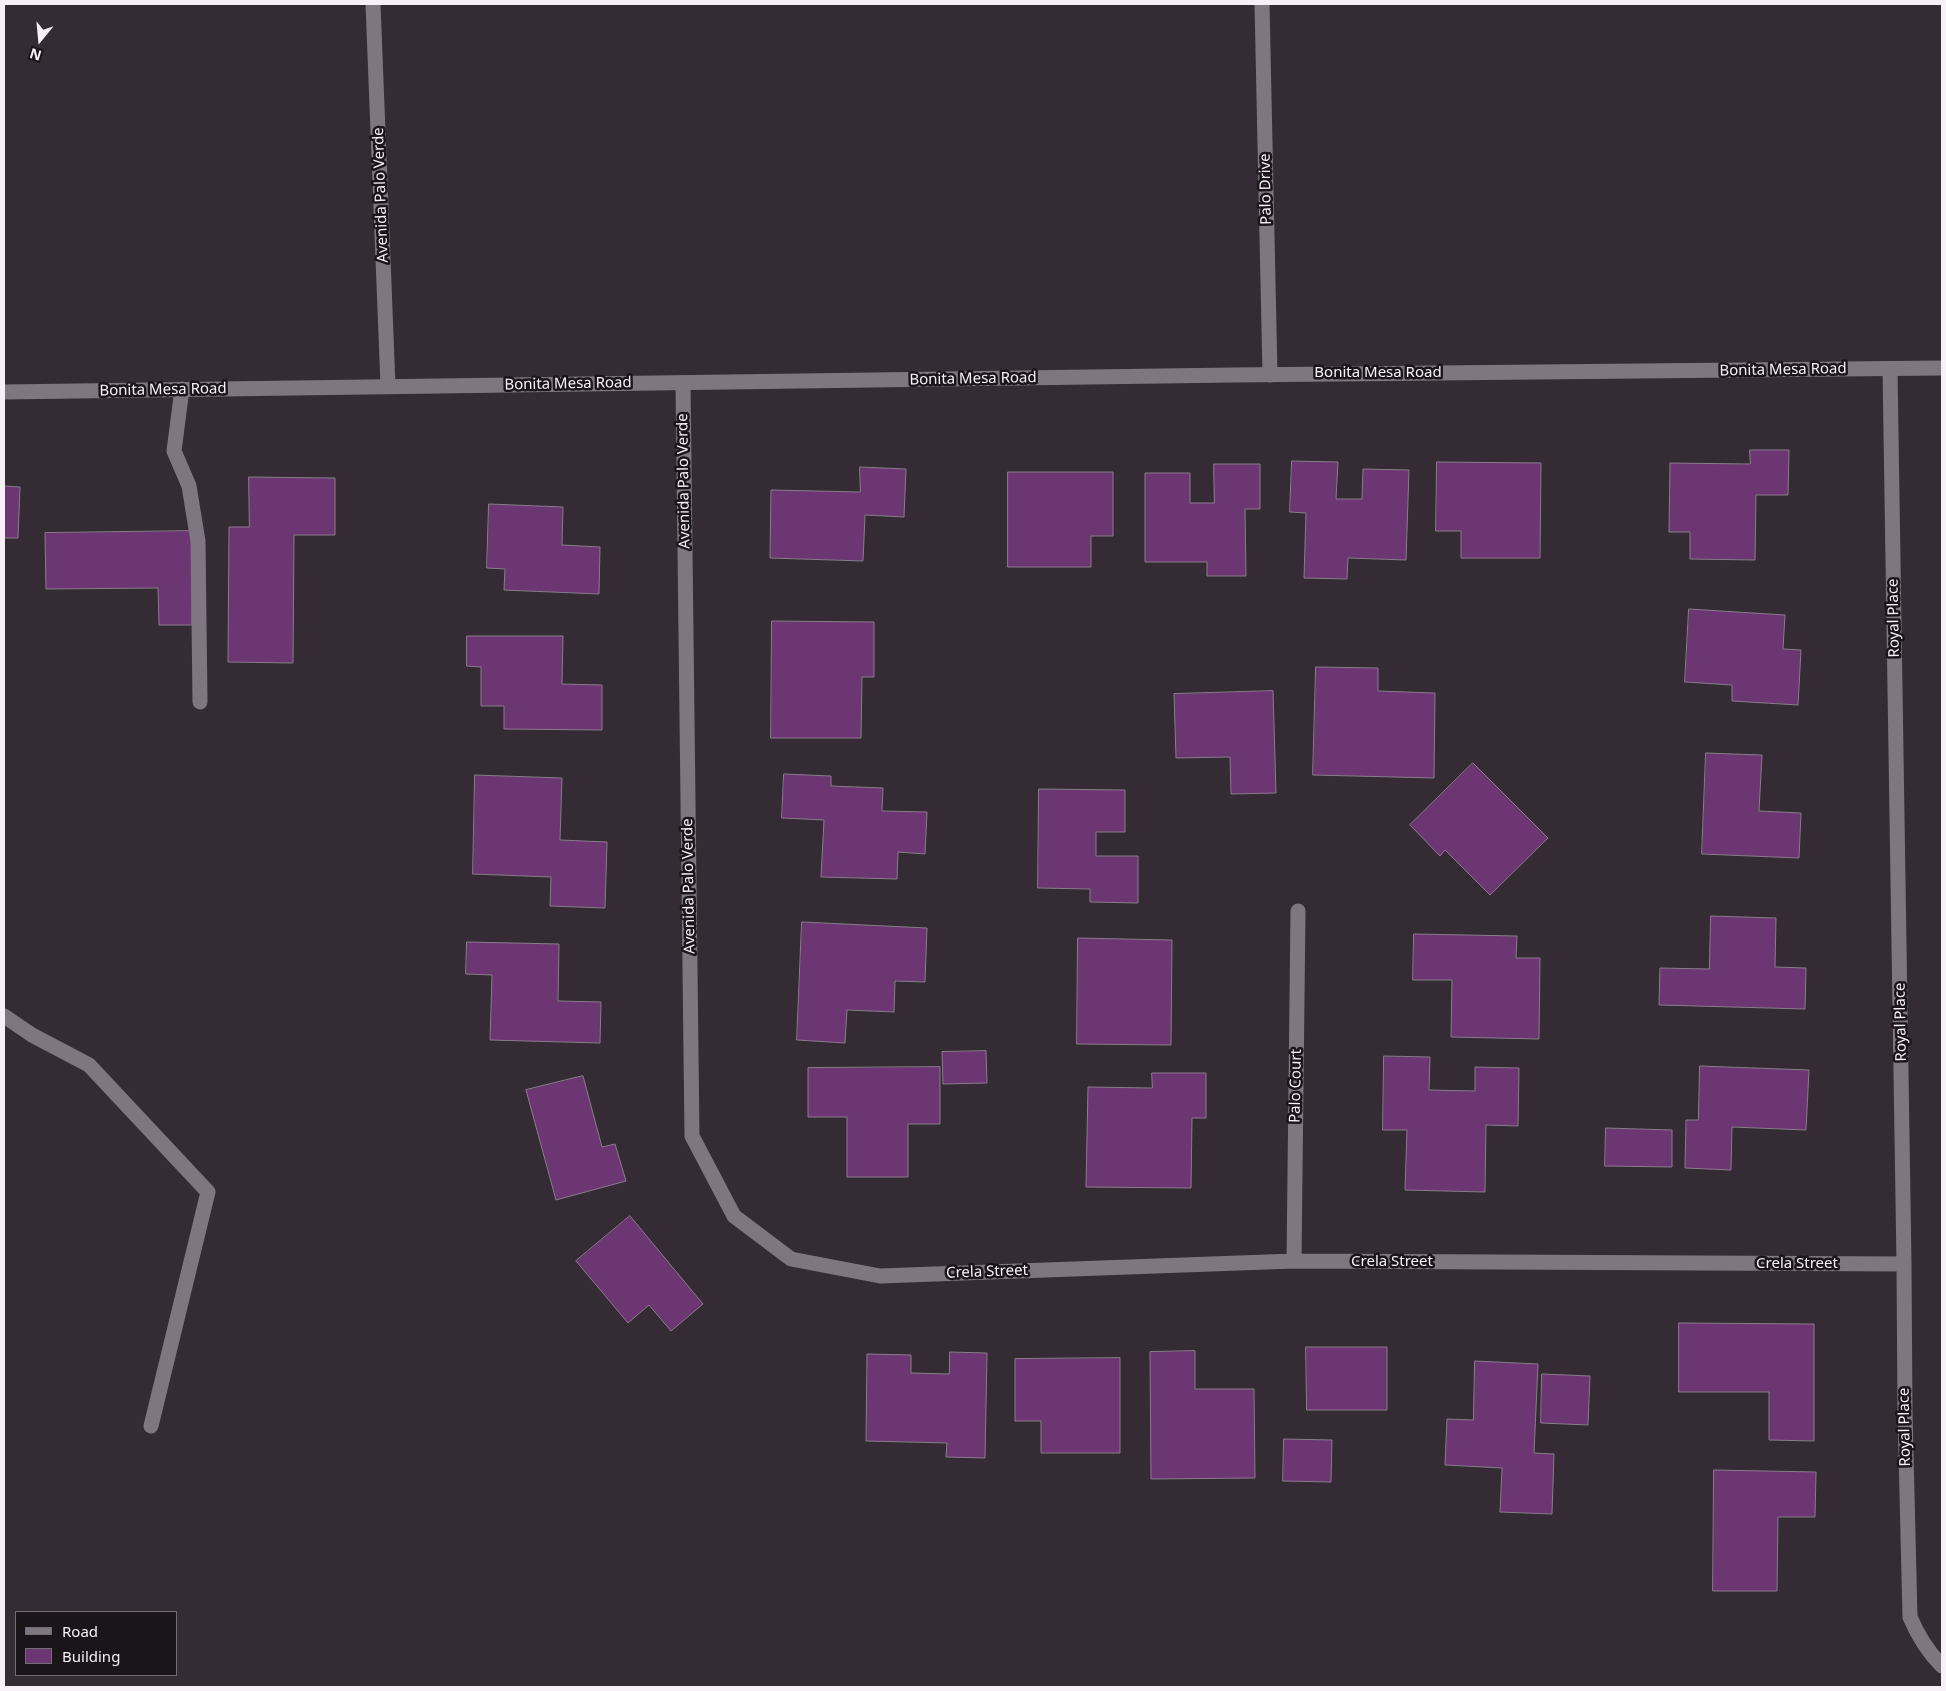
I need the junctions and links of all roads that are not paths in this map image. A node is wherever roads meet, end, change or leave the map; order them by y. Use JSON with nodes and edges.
{"nodes":[{"id":1,"x":373,"y":4,"type":"edge"},
{"id":2,"x":1262,"y":4,"type":"edge"},
{"id":3,"x":1942,"y":368,"type":"edge"},
{"id":4,"x":1890,"y":369,"type":"junction"},
{"id":5,"x":1270,"y":375,"type":"junction"},
{"id":6,"x":682,"y":383,"type":"junction"},
{"id":7,"x":388,"y":386,"type":"junction"},
{"id":8,"x":182,"y":390,"type":"junction"},
{"id":9,"x":4,"y":392,"type":"edge"},
{"id":10,"x":200,"y":702,"type":"dead end"},
{"id":11,"x":1298,"y":911,"type":"dead end"},
{"id":12,"x":4,"y":1016,"type":"edge"},
{"id":13,"x":1294,"y":1261,"type":"junction"},
{"id":14,"x":1904,"y":1264,"type":"junction"},
{"id":15,"x":880,"y":1276,"type":"joint"},
{"id":16,"x":152,"y":1426,"type":"dead end"},
{"id":17,"x":1942,"y":1666,"type":"edge"}],
"edges":[{"from":1,"to":7,"type":"street","name":"Avenida Palo Verde"},
{"from":2,"to":5,"type":"street","name":"Palo Drive"},
{"from":3,"to":4,"type":"street","name":"Bonita Mesa Road"},
{"from":4,"to":5,"type":"street","name":"Bonita Mesa Road"},
{"from":4,"to":14,"type":"street","name":"Royal Place"},
{"from":5,"to":6,"type":"street","name":"Bonita Mesa Road"},
{"from":6,"to":7,"type":"street","name":"Bonita Mesa Road"},
{"from":6,"to":15,"type":"street","name":"Avenida Palo Verde"},
{"from":7,"to":8,"type":"street","name":"Bonita Mesa Road"},
{"from":8,"to":9,"type":"street","name":"Bonita Mesa Road"},
{"from":8,"to":10,"type":"street"},
{"from":11,"to":13,"type":"street","name":"Palo Court"},
{"from":12,"to":16,"type":"street"},
{"from":13,"to":14,"type":"street","name":"Crela Street"},
{"from":13,"to":15,"type":"street","name":"Crela Street"},
{"from":14,"to":17,"type":"street","name":"Royal Place"}]}
